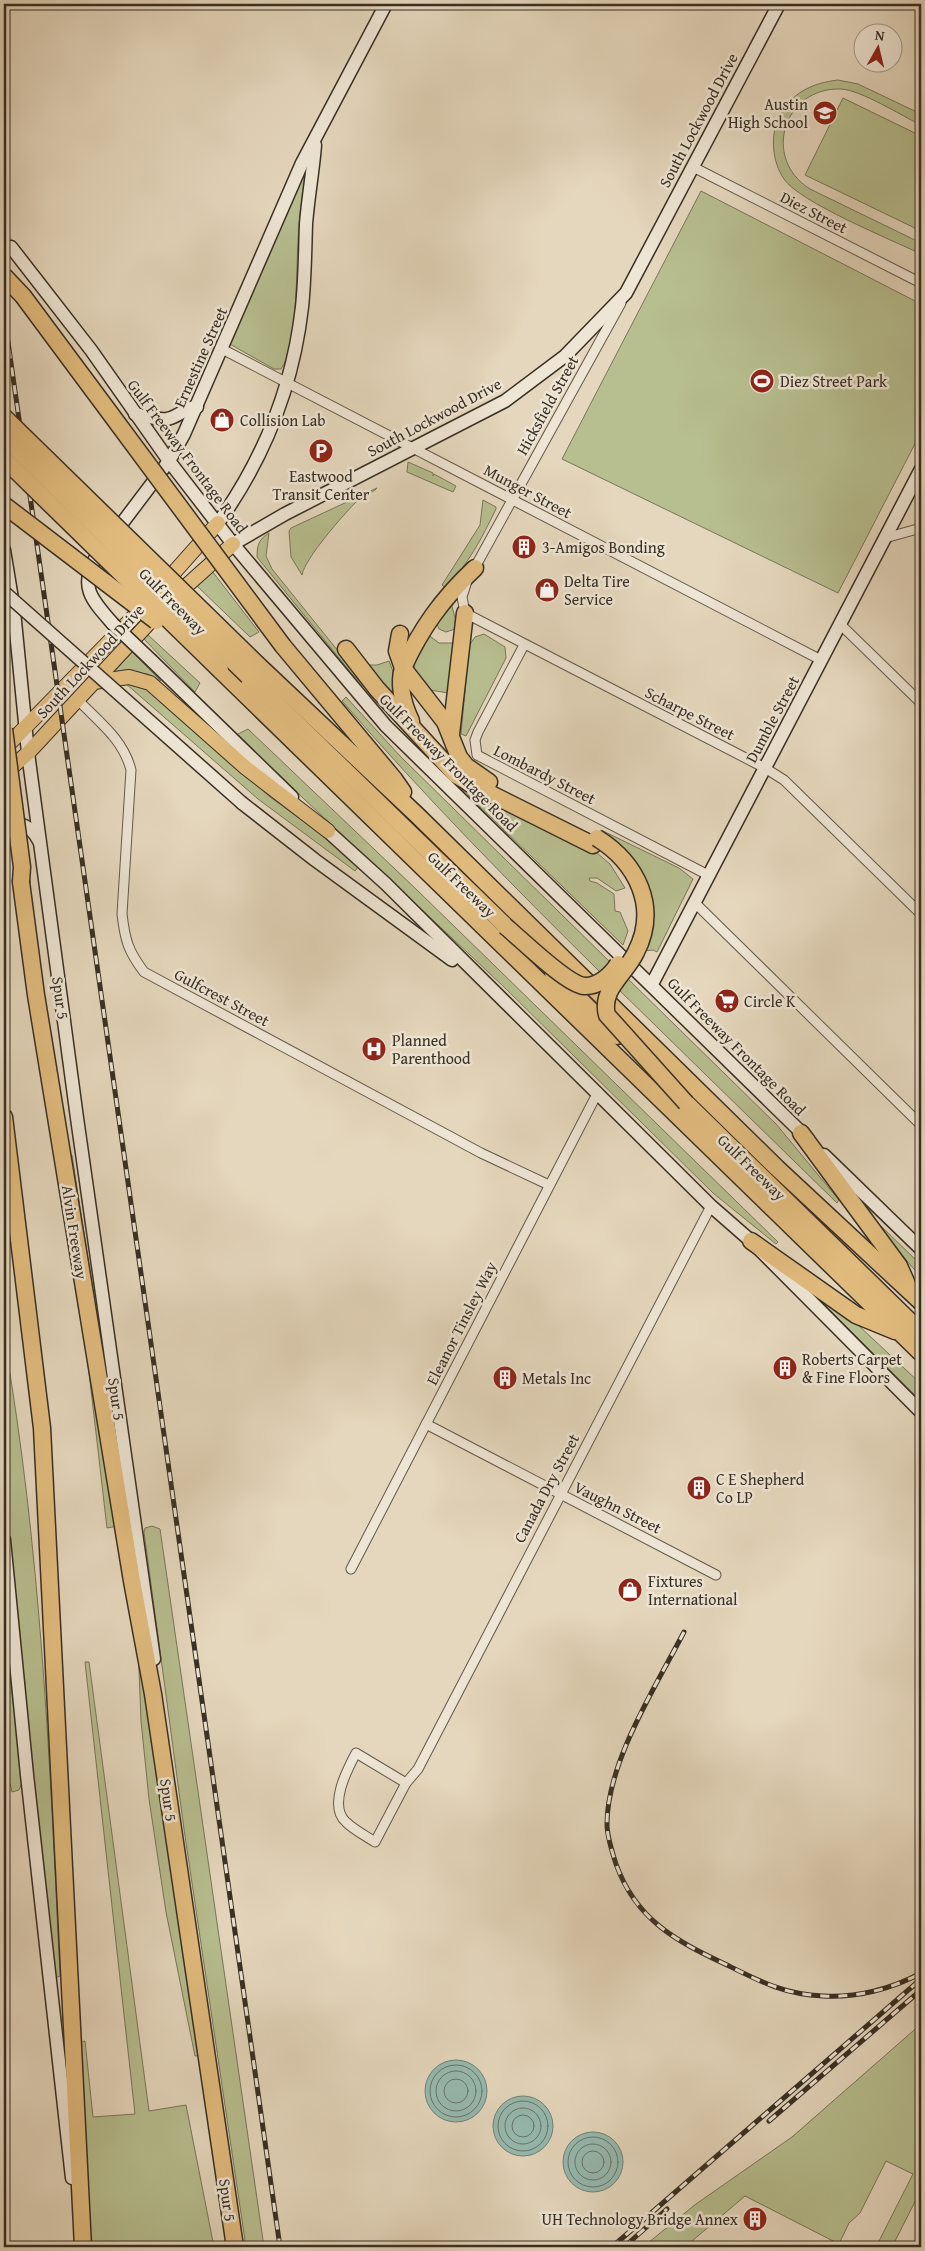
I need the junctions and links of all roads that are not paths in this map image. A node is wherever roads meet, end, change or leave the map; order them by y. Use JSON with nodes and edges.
{"nodes":[{"id":1,"x":386,"y":4,"type":"edge"},
{"id":2,"x":779,"y":4,"type":"edge"},
{"id":3,"x":316,"y":139,"type":"junction"},
{"id":4,"x":694,"y":167,"type":"junction"},
{"id":5,"x":11,"y":247,"type":"tunnel mouth"},
{"id":6,"x":4,"y":276,"type":"edge"},
{"id":7,"x":921,"y":283,"type":"edge"},
{"id":8,"x":626,"y":293,"type":"junction"},
{"id":9,"x":222,"y":349,"type":"junction"},
{"id":10,"x":288,"y":384,"type":"junction"},
{"id":11,"x":197,"y":407,"type":"junction"},
{"id":12,"x":135,"y":414,"type":"junction"},
{"id":13,"x":4,"y":417,"type":"edge"},
{"id":14,"x":4,"y":436,"type":"edge"},
{"id":15,"x":413,"y":448,"type":"junction"},
{"id":16,"x":4,"y":459,"type":"edge"},
{"id":17,"x":169,"y":461,"type":"junction"},
{"id":18,"x":921,"y":469,"type":"edge"},
{"id":19,"x":512,"y":500,"type":"junction"},
{"id":20,"x":4,"y":505,"type":"edge"},
{"id":21,"x":218,"y":523,"type":"junction"},
{"id":22,"x":921,"y":528,"type":"edge"},
{"id":23,"x":885,"y":538,"type":"junction"},
{"id":24,"x":233,"y":544,"type":"junction"},
{"id":25,"x":4,"y":550,"type":"edge"},
{"id":26,"x":475,"y":568,"type":"junction"},
{"id":27,"x":4,"y":592,"type":"edge"},
{"id":28,"x":465,"y":613,"type":"junction"},
{"id":29,"x":840,"y":624,"type":"junction"},
{"id":30,"x":400,"y":634,"type":"dead end"},
{"id":31,"x":524,"y":645,"type":"junction"},
{"id":32,"x":346,"y":649,"type":"dead end"},
{"id":33,"x":821,"y":660,"type":"junction"},
{"id":34,"x":403,"y":668,"type":"junction"},
{"id":35,"x":220,"y":670,"type":"junction"},
{"id":36,"x":248,"y":676,"type":"junction"},
{"id":37,"x":94,"y":682,"type":"junction"},
{"id":38,"x":378,"y":688,"type":"junction"},
{"id":39,"x":78,"y":700,"type":"junction"},
{"id":40,"x":404,"y":700,"type":"junction"},
{"id":41,"x":921,"y":702,"type":"edge"},
{"id":42,"x":438,"y":712,"type":"junction"},
{"id":43,"x":26,"y":727,"type":"junction"},
{"id":44,"x":414,"y":728,"type":"junction"},
{"id":45,"x":4,"y":729,"type":"edge"},
{"id":46,"x":451,"y":734,"type":"junction"},
{"id":47,"x":4,"y":749,"type":"edge"},
{"id":48,"x":28,"y":754,"type":"junction"},
{"id":49,"x":765,"y":768,"type":"junction"},
{"id":50,"x":4,"y":774,"type":"edge"},
{"id":51,"x":4,"y":799,"type":"edge"},
{"id":52,"x":417,"y":815,"type":"junction"},
{"id":53,"x":4,"y":823,"type":"edge"},
{"id":54,"x":328,"y":831,"type":"junction"},
{"id":55,"x":595,"y":842,"type":"junction"},
{"id":56,"x":40,"y":843,"type":"junction"},
{"id":57,"x":708,"y":875,"type":"junction"},
{"id":58,"x":20,"y":882,"type":"junction"},
{"id":59,"x":694,"y":902,"type":"junction"},
{"id":60,"x":921,"y":914,"type":"edge"},
{"id":61,"x":505,"y":926,"type":"junction"},
{"id":62,"x":652,"y":984,"type":"junction"},
{"id":63,"x":487,"y":986,"type":"junction"},
{"id":64,"x":598,"y":1092,"type":"junction"},
{"id":65,"x":686,"y":1103,"type":"junction"},
{"id":66,"x":4,"y":1117,"type":"edge"},
{"id":67,"x":921,"y":1125,"type":"edge"},
{"id":68,"x":801,"y":1133,"type":"junction"},
{"id":69,"x":549,"y":1185,"type":"junction"},
{"id":70,"x":711,"y":1206,"type":"junction"},
{"id":71,"x":751,"y":1241,"type":"junction"},
{"id":72,"x":921,"y":1249,"type":"edge"},
{"id":73,"x":909,"y":1291,"type":"junction"},
{"id":74,"x":921,"y":1302,"type":"edge"},
{"id":75,"x":921,"y":1332,"type":"edge"},
{"id":76,"x":903,"y":1334,"type":"junction"},
{"id":77,"x":921,"y":1353,"type":"edge"},
{"id":78,"x":921,"y":1412,"type":"edge"},
{"id":79,"x":426,"y":1424,"type":"junction"},
{"id":80,"x":560,"y":1494,"type":"junction"},
{"id":81,"x":4,"y":1540,"type":"edge"},
{"id":82,"x":351,"y":1568,"type":"dead end"},
{"id":83,"x":716,"y":1575,"type":"dead end"},
{"id":84,"x":154,"y":1694,"type":"junction"},
{"id":85,"x":406,"y":1783,"type":"junction"},
{"id":86,"x":82,"y":2247,"type":"edge"},
{"id":87,"x":234,"y":2247,"type":"edge"}],
"edges":[{"from":1,"to":3,"type":"main road","name":"Ernestine Street"},
{"from":2,"to":4,"type":"main road","name":"South Lockwood Drive"},
{"from":3,"to":9,"type":"main road","name":"Ernestine Street"},
{"from":3,"to":10,"type":"main road","name":"Ernestine Street"},
{"from":4,"to":7,"type":"street","name":"Diez Street"},
{"from":4,"to":8,"type":"main road","name":"South Lockwood Drive"},
{"from":5,"to":12,"type":"main road","name":"Gulf Freeway Frontage Road"},
{"from":6,"to":52,"type":"highway","bridge":true},
{"from":8,"to":15,"type":"main road","name":"South Lockwood Drive"},
{"from":8,"to":19,"type":"street","name":"Hicksfield Street"},
{"from":9,"to":10,"type":"street","name":"Munger Street"},
{"from":9,"to":11,"type":"main road","name":"Ernestine Street"},
{"from":10,"to":15,"type":"street","name":"Munger Street"},
{"from":10,"to":21,"type":"main road","name":"Ernestine Street"},
{"from":11,"to":12,"type":"main road"},
{"from":11,"to":17,"type":"main road","name":"Ernestine Street"},
{"from":12,"to":17,"type":"main road","name":"Gulf Freeway Frontage Road"},
{"from":13,"to":36,"type":"highway","name":"Gulf Freeway","bridge":true},
{"from":14,"to":36,"type":"highway","name":"Gulf Freeway","bridge":true},
{"from":15,"to":19,"type":"street","name":"Munger Street"},
{"from":15,"to":24,"type":"main road","name":"South Lockwood Drive"},
{"from":16,"to":35,"type":"highway","name":"Gulf Freeway","bridge":true},
{"from":17,"to":21,"type":"main road","name":"Gulf Freeway Frontage Road"},
{"from":17,"to":54,"type":"main road","name":"Ernestine Street","bridge":true},
{"from":18,"to":23,"type":"main road","name":"Dumble Street"},
{"from":19,"to":26,"type":"street","name":"Hicksfield Street"},
{"from":19,"to":33,"type":"street","name":"Munger Street"},
{"from":20,"to":35,"type":"highway","bridge":true},
{"from":21,"to":24,"type":"main road","name":"Gulf Freeway Frontage Road"},
{"from":21,"to":43,"type":"main road","name":"South Lockwood Drive"},
{"from":22,"to":23,"type":"street"},
{"from":23,"to":29,"type":"main road","name":"Dumble Street"},
{"from":24,"to":37,"type":"main road","name":"South Lockwood Drive"},
{"from":24,"to":62,"type":"main road","name":"Gulf Freeway Frontage Road"},
{"from":25,"to":43,"type":"main road","name":"Spur 5"},
{"from":26,"to":28,"type":"street","name":"Hicksfield Street"},
{"from":26,"to":34,"type":"highway"},
{"from":27,"to":63,"type":"main road","bridge":true},
{"from":28,"to":31,"type":"street","name":"Scharpe Street"},
{"from":28,"to":46,"type":"highway"},
{"from":29,"to":33,"type":"main road","name":"Dumble Street"},
{"from":29,"to":41,"type":"street"},
{"from":30,"to":34,"type":"highway"},
{"from":31,"to":49,"type":"street","name":"Scharpe Street"},
{"from":31,"to":57,"type":"street","name":"Lombardy Street"},
{"from":32,"to":38,"type":"highway"},
{"from":33,"to":49,"type":"main road","name":"Dumble Street"},
{"from":34,"to":40,"type":"highway"},
{"from":34,"to":42,"type":"highway"},
{"from":35,"to":36,"type":"highway","name":"Gulf Freeway"},
{"from":36,"to":52,"type":"highway","name":"Gulf Freeway"},
{"from":36,"to":61,"type":"highway","name":"Gulf Freeway"},
{"from":36,"to":76,"type":"highway","name":"Gulf Freeway"},
{"from":37,"to":39,"type":"main road","name":"South Lockwood Drive"},
{"from":37,"to":54,"type":"main road"},
{"from":38,"to":40,"type":"highway"},
{"from":38,"to":44,"type":"highway"},
{"from":39,"to":48,"type":"main road","name":"South Lockwood Drive"},
{"from":39,"to":69,"type":"street","name":"Gulfcrest Street"},
{"from":40,"to":42,"type":"highway"},
{"from":40,"to":44,"type":"highway"},
{"from":42,"to":46,"type":"highway"},
{"from":43,"to":47,"type":"main road","name":"South Lockwood Drive"},
{"from":43,"to":48,"type":"main road","name":"Spur 5"},
{"from":44,"to":55,"type":"highway"},
{"from":45,"to":58,"type":"highway","bridge":true},
{"from":46,"to":55,"type":"highway"},
{"from":48,"to":50,"type":"main road","name":"South Lockwood Drive"},
{"from":48,"to":56,"type":"main road","name":"Spur 5"},
{"from":49,"to":57,"type":"main road","name":"Dumble Street"},
{"from":49,"to":60,"type":"street","name":"Scharpe Street"},
{"from":51,"to":58,"type":"highway"},
{"from":52,"to":73,"type":"highway","name":"Gulf Freeway"},
{"from":53,"to":56,"type":"main road"},
{"from":54,"to":63,"type":"main road"},
{"from":55,"to":61,"type":"highway","bridge":true},
{"from":55,"to":65,"type":"highway","bridge":true},
{"from":56,"to":84,"type":"main road","name":"Spur 5"},
{"from":57,"to":59,"type":"main road","name":"Dumble Street"},
{"from":58,"to":84,"type":"highway","name":"Alvin Freeway","number":"Spur 5"},
{"from":59,"to":62,"type":"main road","name":"Dumble Street"},
{"from":59,"to":67,"type":"street"},
{"from":61,"to":65,"type":"highway","name":"Gulf Freeway","bridge":true},
{"from":62,"to":68,"type":"main road","name":"Gulf Freeway Frontage Road"},
{"from":63,"to":64,"type":"main road"},
{"from":64,"to":69,"type":"street","name":"Eleanor Tinsley Way"},
{"from":64,"to":70,"type":"main road"},
{"from":65,"to":75,"type":"highway","name":"Gulf Freeway"},
{"from":66,"to":86,"type":"highway"},
{"from":68,"to":72,"type":"main road","name":"Gulf Freeway Frontage Road"},
{"from":68,"to":73,"type":"highway"},
{"from":69,"to":79,"type":"street","name":"Eleanor Tinsley Way"},
{"from":70,"to":71,"type":"main road"},
{"from":70,"to":80,"type":"street","name":"Canada Dry Street"},
{"from":71,"to":76,"type":"highway"},
{"from":71,"to":78,"type":"main road"},
{"from":73,"to":74,"type":"highway","name":"Gulf Freeway"},
{"from":76,"to":77,"type":"highway","name":"Gulf Freeway"},
{"from":79,"to":80,"type":"street","name":"Vaughn Street"},
{"from":79,"to":82,"type":"street","name":"Eleanor Tinsley Way"},
{"from":80,"to":83,"type":"street","name":"Vaughn Street"},
{"from":80,"to":85,"type":"street","name":"Canada Dry Street"},
{"from":81,"to":86,"type":"main road"},
{"from":84,"to":87,"type":"highway","name":"Spur 5","number":"Spur 5"},
{"from":85,"to":85,"type":"street","name":"Canada Dry Street"}]}
